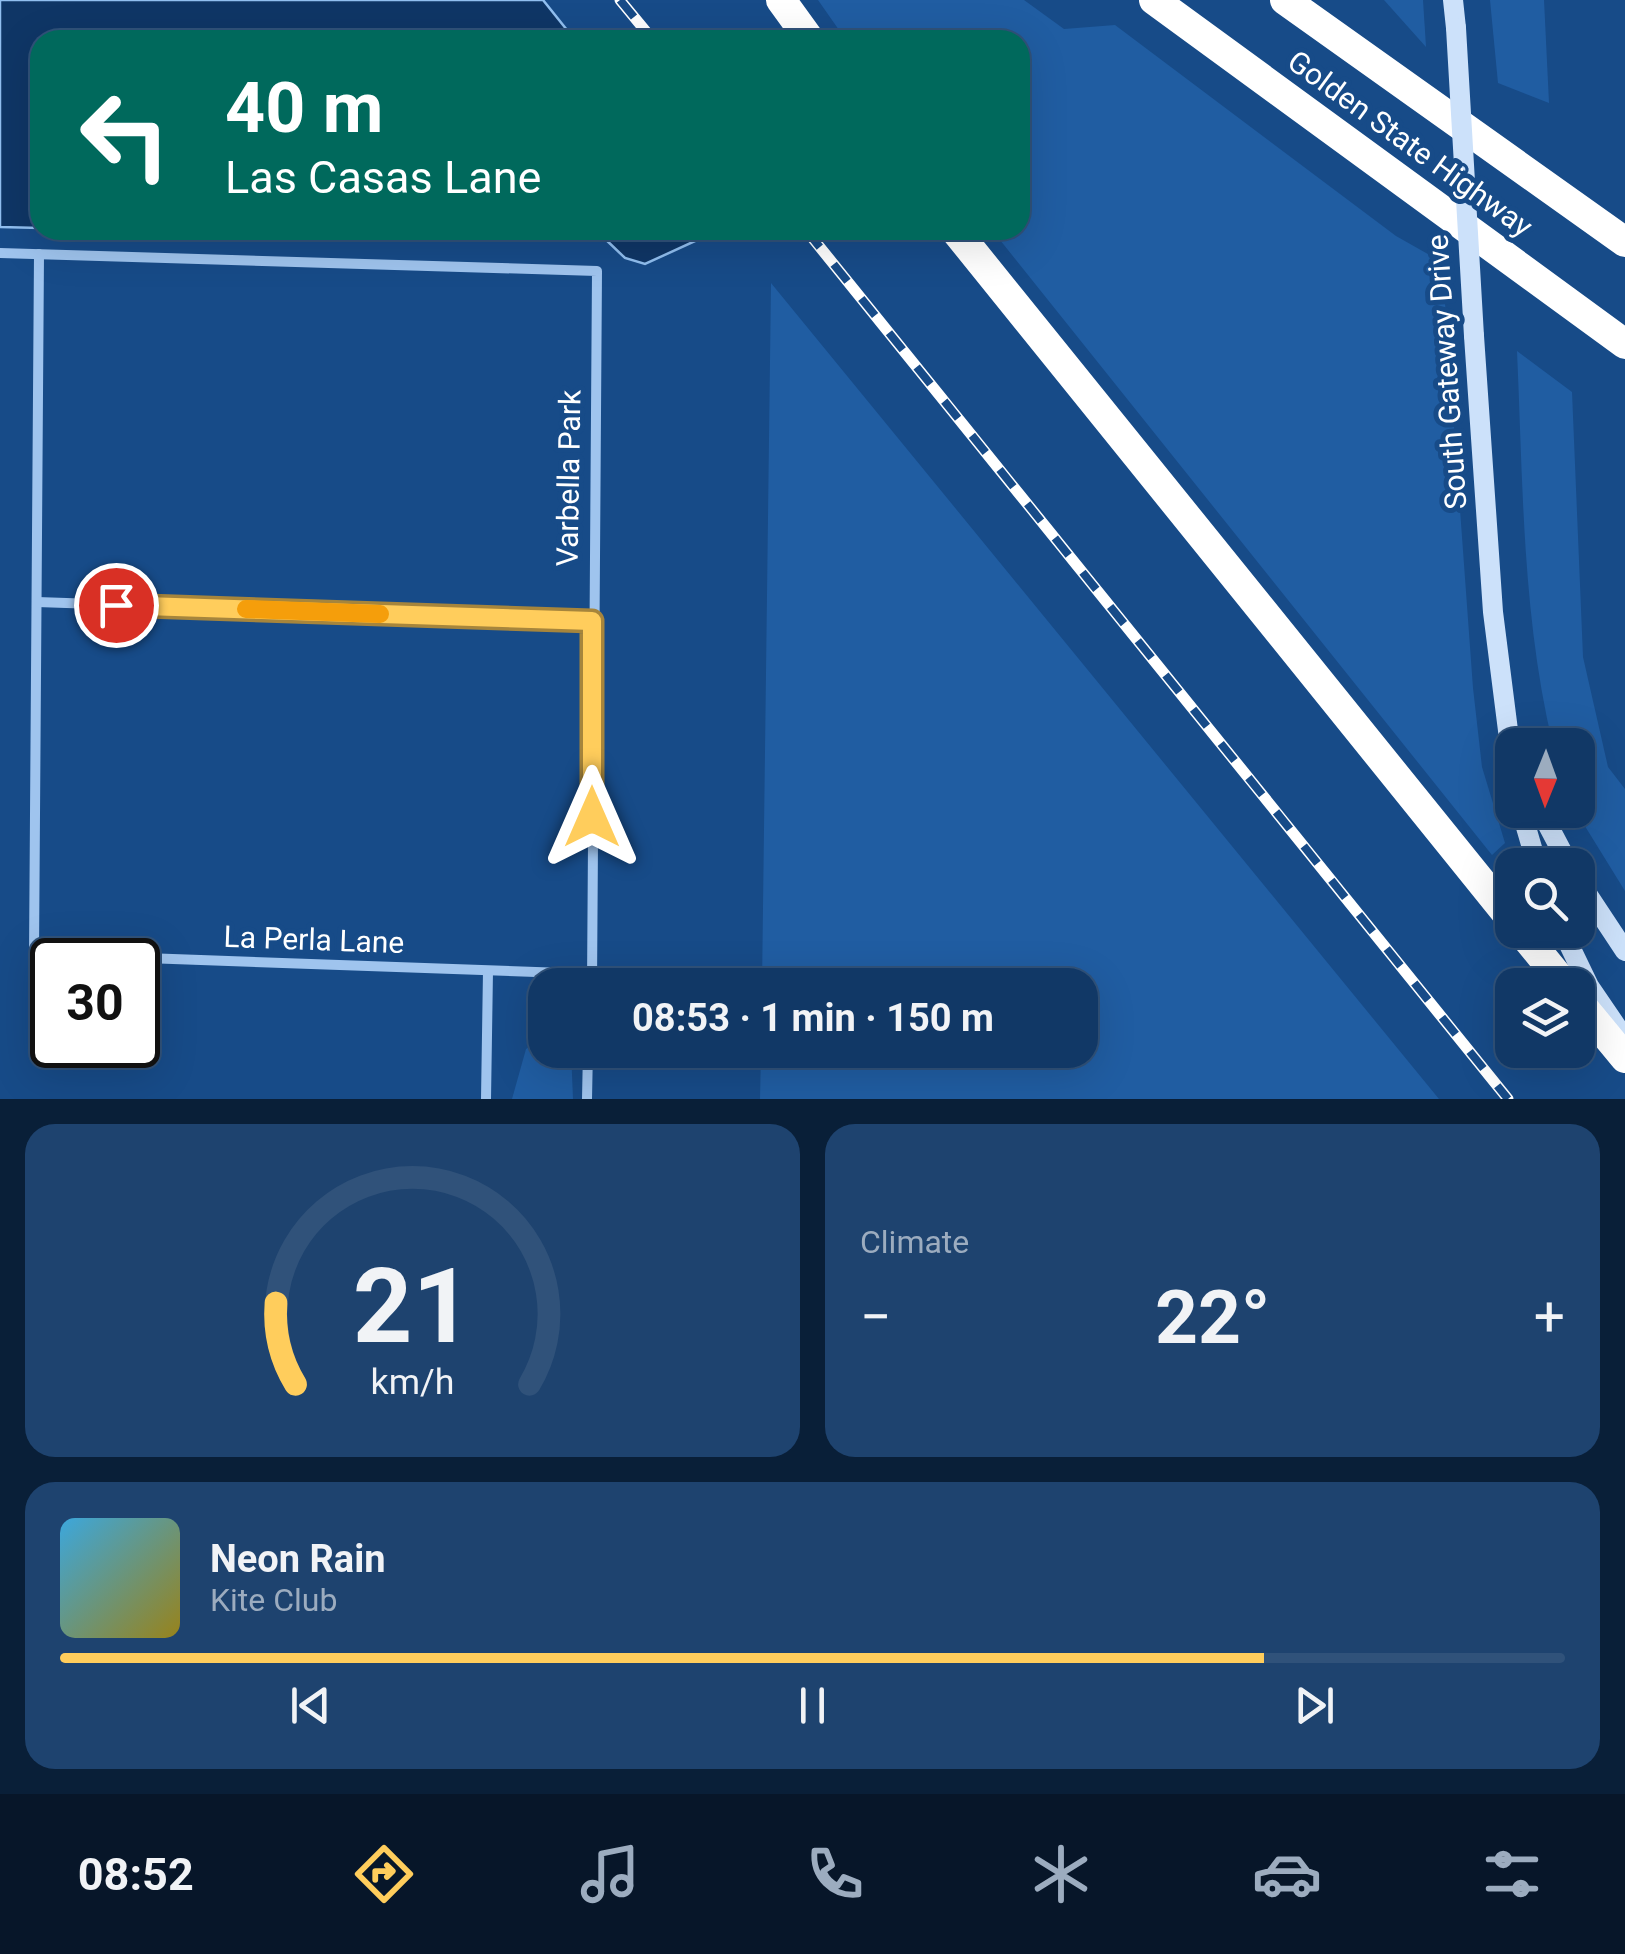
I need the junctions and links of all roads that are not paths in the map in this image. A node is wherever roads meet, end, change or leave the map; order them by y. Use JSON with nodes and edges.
{"nodes":[{"id":1,"x":782,"y":0,"type":"edge"},
{"id":2,"x":1154,"y":0,"type":"edge"},
{"id":3,"x":1285,"y":0,"type":"edge"},
{"id":4,"x":1453,"y":0,"type":"edge"},
{"id":5,"x":803,"y":30,"type":"edge"},
{"id":6,"x":963,"y":240,"type":"edge"},
{"id":7,"x":1625,"y":242,"type":"edge"},
{"id":8,"x":0,"y":253,"type":"edge"},
{"id":9,"x":39,"y":254,"type":"junction"},
{"id":10,"x":1625,"y":344,"type":"edge"},
{"id":11,"x":37,"y":602,"type":"junction"},
{"id":12,"x":592,"y":621,"type":"junction"},
{"id":13,"x":1509,"y":728,"type":"edge"},
{"id":14,"x":1495,"y":899,"type":"edge"},
{"id":15,"x":1595,"y":906,"type":"edge"},
{"id":16,"x":1535,"y":948,"type":"edge"},
{"id":17,"x":1571,"y":948,"type":"edge"},
{"id":18,"x":1625,"y":951,"type":"edge"},
{"id":19,"x":592,"y":968,"type":"edge"},
{"id":20,"x":1551,"y":968,"type":"edge"},
{"id":21,"x":488,"y":972,"type":"junction"},
{"id":22,"x":528,"y":975,"type":"edge"},
{"id":23,"x":1595,"y":1022,"type":"edge"},
{"id":24,"x":1625,"y":1038,"type":"edge"},
{"id":25,"x":1625,"y":1058,"type":"edge"},
{"id":26,"x":588,"y":1068,"type":"edge"},
{"id":27,"x":486,"y":1099,"type":"edge"},
{"id":28,"x":587,"y":1099,"type":"edge"}],
"edges":[{"from":1,"to":5,"type":"highway"},
{"from":2,"to":10,"type":"highway","name":"Golden State Highway"},
{"from":3,"to":7,"type":"highway","name":"Golden State Highway"},
{"from":4,"to":13,"type":"main road","name":"South Gateway Drive","bridge":true},
{"from":6,"to":14,"type":"highway"},
{"from":8,"to":9,"type":"street"},
{"from":9,"to":11,"type":"street"},
{"from":9,"to":12,"type":"street","name":"Varbella Park"},
{"from":11,"to":12,"type":"street"},
{"from":11,"to":21,"type":"street","name":"La Perla Lane"},
{"from":12,"to":19,"type":"street","name":"Varbella Park"},
{"from":15,"to":18,"type":"main road"},
{"from":16,"to":20,"type":"highway"},
{"from":17,"to":24,"type":"main road"},
{"from":21,"to":22,"type":"street","name":"La Perla Lane"},
{"from":21,"to":27,"type":"street"},
{"from":23,"to":25,"type":"highway"},
{"from":26,"to":28,"type":"street"}]}
